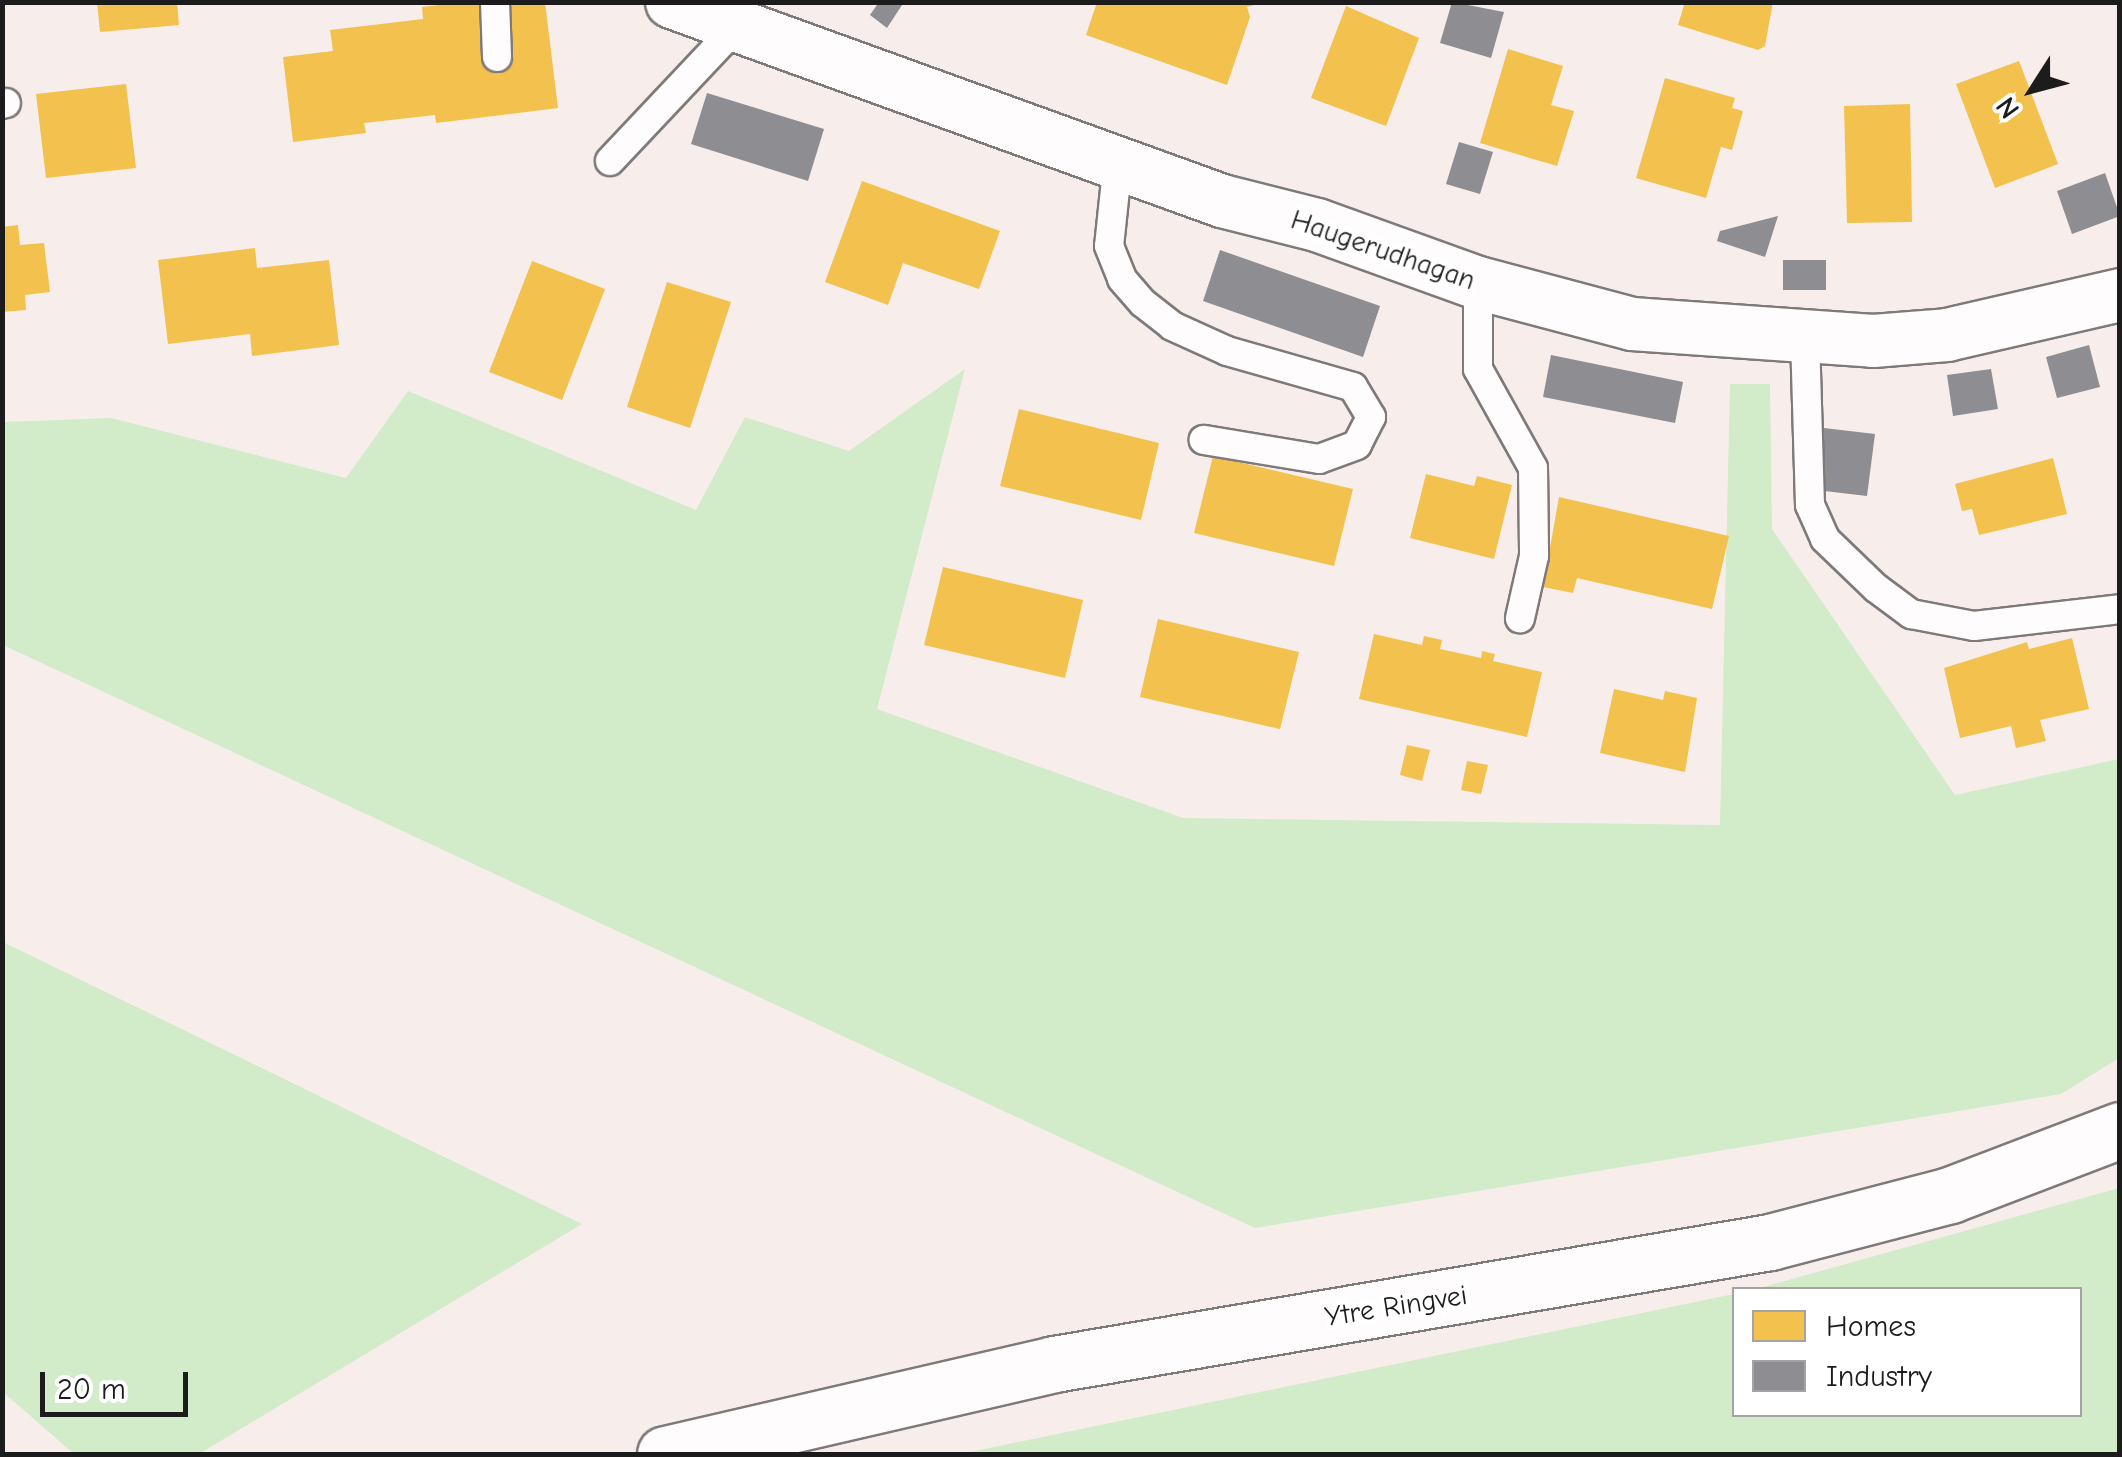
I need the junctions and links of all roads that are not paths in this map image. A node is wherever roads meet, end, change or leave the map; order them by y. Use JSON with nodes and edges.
{"nodes":[{"id":1,"x":495,"y":2,"type":"edge"},
{"id":2,"x":673,"y":3,"type":"edge"},
{"id":3,"x":737,"y":26,"type":"junction"},
{"id":4,"x":497,"y":57,"type":"dead end"},
{"id":5,"x":610,"y":161,"type":"dead end"},
{"id":6,"x":1118,"y":161,"type":"junction"},
{"id":7,"x":1478,"y":283,"type":"junction"},
{"id":8,"x":2120,"y":295,"type":"edge"},
{"id":9,"x":1805,"y":337,"type":"junction"},
{"id":10,"x":1204,"y":440,"type":"dead end"},
{"id":11,"x":2120,"y":609,"type":"edge"},
{"id":12,"x":1520,"y":618,"type":"dead end"},
{"id":13,"x":2120,"y":1130,"type":"edge"},
{"id":14,"x":665,"y":1454,"type":"edge"}],
"edges":[{"from":1,"to":4,"type":"lane"},
{"from":2,"to":3,"type":"street","name":"Haugerudhagan"},
{"from":3,"to":5,"type":"lane"},
{"from":3,"to":6,"type":"street","name":"Haugerudhagan"},
{"from":6,"to":7,"type":"street","name":"Haugerudhagan"},
{"from":6,"to":10,"type":"lane"},
{"from":7,"to":9,"type":"street","name":"Haugerudhagan"},
{"from":7,"to":12,"type":"lane"},
{"from":8,"to":9,"type":"street","name":"Haugerudhagan"},
{"from":9,"to":11,"type":"lane"},
{"from":13,"to":14,"type":"main road","name":"Ytre Ringvei"}]}
